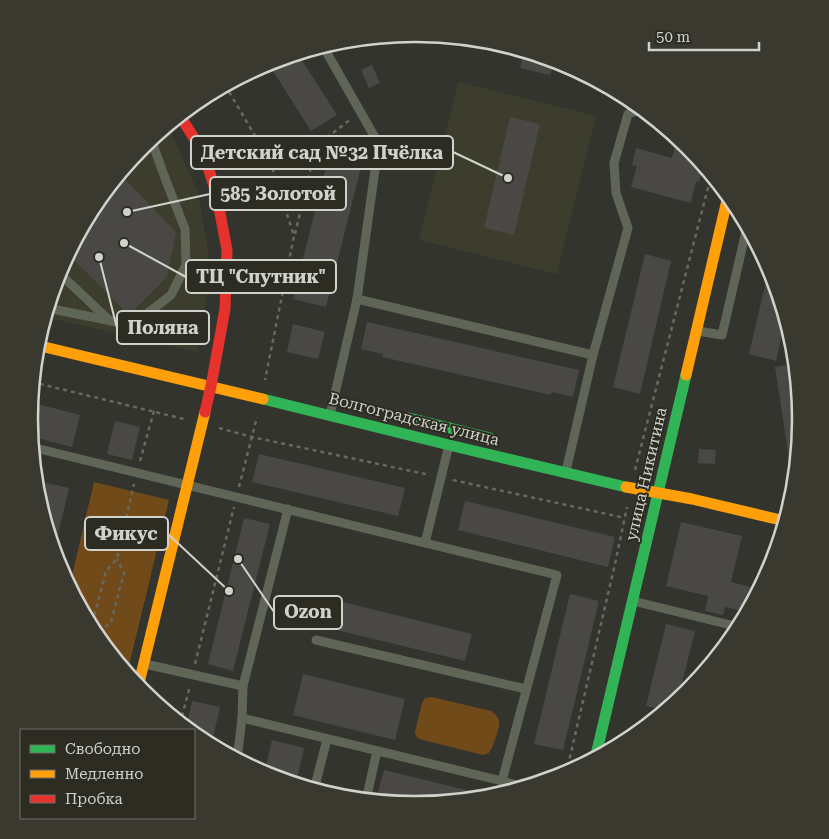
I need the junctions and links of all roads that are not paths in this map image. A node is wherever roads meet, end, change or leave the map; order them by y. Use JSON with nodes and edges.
{"nodes":[{"id":1,"x":327,"y":53,"type":"edge"},
{"id":2,"x":633,"y":112,"type":"edge"},
{"id":3,"x":183,"y":121,"type":"edge"},
{"id":4,"x":154,"y":147,"type":"edge"},
{"id":5,"x":201,"y":182,"type":"dead end"},
{"id":6,"x":206,"y":200,"type":"dead end"},
{"id":7,"x":726,"y":206,"type":"edge"},
{"id":8,"x":745,"y":238,"type":"edge"},
{"id":9,"x":65,"y":278,"type":"edge"},
{"id":10,"x":357,"y":299,"type":"junction"},
{"id":11,"x":54,"y":309,"type":"edge"},
{"id":12,"x":110,"y":321,"type":"junction"},
{"id":13,"x":696,"y":331,"type":"junction"},
{"id":14,"x":45,"y":347,"type":"edge"},
{"id":15,"x":593,"y":355,"type":"junction"},
{"id":16,"x":218,"y":372,"type":"junction"},
{"id":17,"x":200,"y":380,"type":"junction"},
{"id":18,"x":211,"y":386,"type":"junction"},
{"id":19,"x":330,"y":416,"type":"junction"},
{"id":20,"x":400,"y":416,"type":"dead end"},
{"id":21,"x":503,"y":441,"type":"dead end"},
{"id":22,"x":449,"y":445,"type":"junction"},
{"id":23,"x":39,"y":449,"type":"edge"},
{"id":24,"x":566,"y":472,"type":"junction"},
{"id":25,"x":187,"y":485,"type":"junction"},
{"id":26,"x":659,"y":492,"type":"junction"},
{"id":27,"x":288,"y":509,"type":"junction"},
{"id":28,"x":778,"y":519,"type":"edge"},
{"id":29,"x":425,"y":543,"type":"junction"},
{"id":30,"x":633,"y":601,"type":"junction"},
{"id":31,"x":731,"y":625,"type":"edge"},
{"id":32,"x":316,"y":640,"type":"dead end"},
{"id":33,"x":143,"y":664,"type":"junction"},
{"id":34,"x":140,"y":678,"type":"edge"},
{"id":35,"x":242,"y":686,"type":"junction"},
{"id":36,"x":526,"y":689,"type":"junction"},
{"id":37,"x":242,"y":718,"type":"junction"},
{"id":38,"x":327,"y":739,"type":"junction"},
{"id":39,"x":601,"y":747,"type":"edge"},
{"id":40,"x":377,"y":751,"type":"junction"},
{"id":41,"x":238,"y":752,"type":"edge"},
{"id":42,"x":502,"y":781,"type":"junction"},
{"id":43,"x":316,"y":784,"type":"edge"},
{"id":44,"x":512,"y":784,"type":"edge"},
{"id":45,"x":368,"y":793,"type":"edge"}],
"edges":[{"from":1,"to":10,"type":"lane"},
{"from":2,"to":15,"type":"lane"},
{"from":3,"to":16,"type":"main road"},
{"from":4,"to":12,"type":"lane"},
{"from":5,"to":6,"type":"main road"},
{"from":7,"to":13,"type":"main road","name":"улица Никитина"},
{"from":8,"to":13,"type":"lane"},
{"from":9,"to":12,"type":"lane"},
{"from":10,"to":15,"type":"lane"},
{"from":10,"to":19,"type":"lane"},
{"from":11,"to":12,"type":"lane"},
{"from":13,"to":26,"type":"main road","name":"улица Никитина"},
{"from":14,"to":17,"type":"main road","name":"Волгоградская улица"},
{"from":15,"to":24,"type":"lane"},
{"from":16,"to":17,"type":"main road"},
{"from":16,"to":18,"type":"main road"},
{"from":17,"to":18,"type":"main road","name":"Волгоградская улица"},
{"from":18,"to":19,"type":"main road","name":"Волгоградская улица"},
{"from":18,"to":25,"type":"main road"},
{"from":19,"to":22,"type":"main road","name":"Волгоградская улица"},
{"from":20,"to":21,"type":"main road"},
{"from":22,"to":24,"type":"main road","name":"Волгоградская улица"},
{"from":22,"to":29,"type":"lane"},
{"from":23,"to":25,"type":"lane"},
{"from":24,"to":26,"type":"main road","name":"Волгоградская улица"},
{"from":25,"to":27,"type":"lane"},
{"from":25,"to":33,"type":"main road"},
{"from":26,"to":28,"type":"main road","name":"Волгоградская улица"},
{"from":26,"to":30,"type":"main road","name":"улица Никитина"},
{"from":27,"to":29,"type":"lane"},
{"from":27,"to":35,"type":"lane"},
{"from":29,"to":36,"type":"lane"},
{"from":30,"to":31,"type":"lane"},
{"from":30,"to":39,"type":"main road","name":"улица Никитина"},
{"from":32,"to":36,"type":"lane"},
{"from":33,"to":34,"type":"main road"},
{"from":33,"to":35,"type":"lane"},
{"from":35,"to":37,"type":"lane"},
{"from":36,"to":42,"type":"lane"},
{"from":37,"to":38,"type":"lane"},
{"from":37,"to":41,"type":"lane"},
{"from":38,"to":40,"type":"lane"},
{"from":38,"to":43,"type":"lane"},
{"from":40,"to":42,"type":"lane"},
{"from":40,"to":45,"type":"lane"},
{"from":42,"to":44,"type":"lane"}]}
